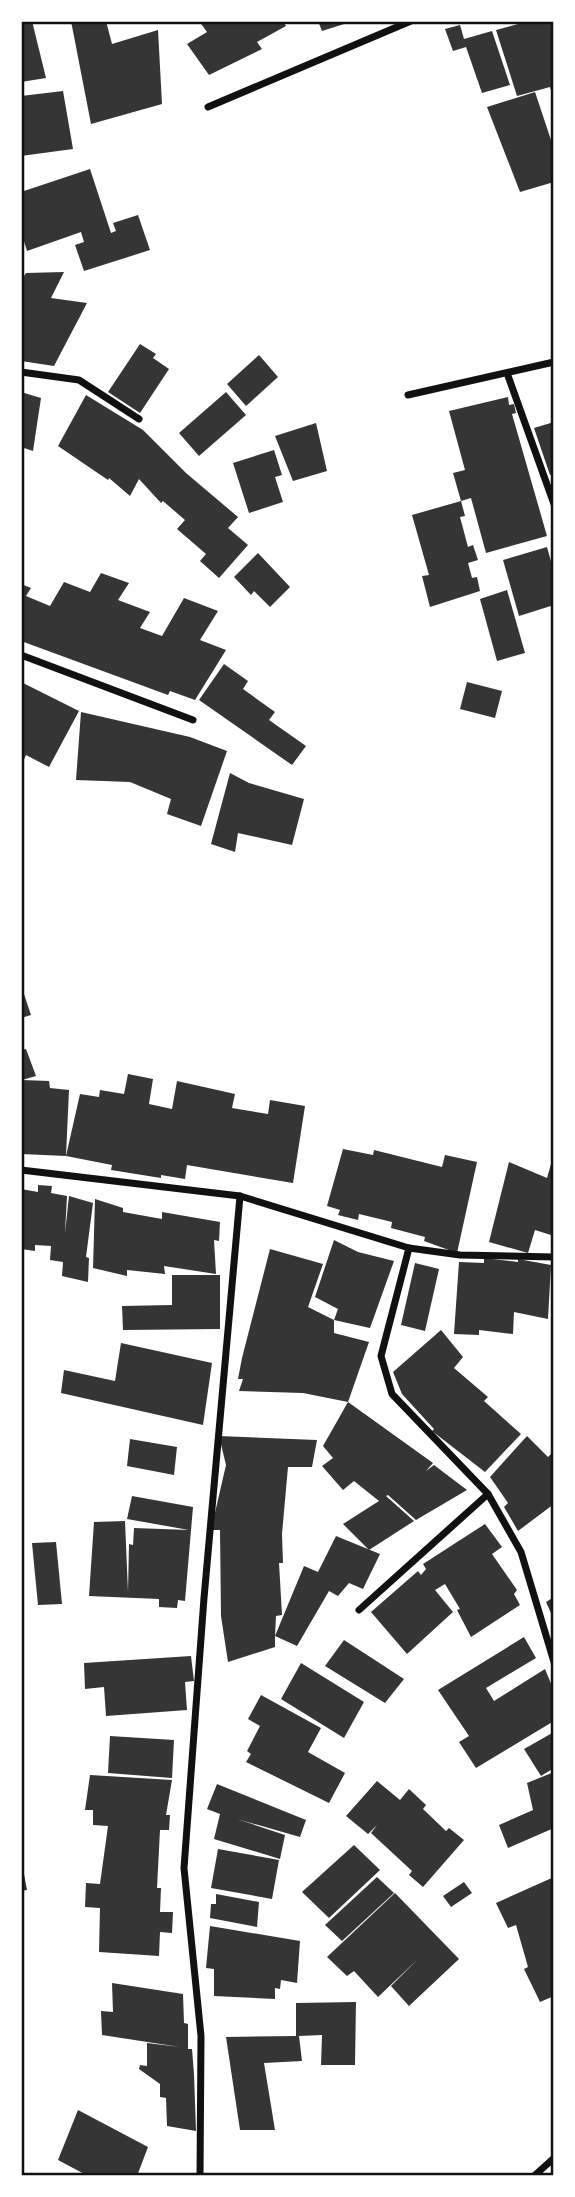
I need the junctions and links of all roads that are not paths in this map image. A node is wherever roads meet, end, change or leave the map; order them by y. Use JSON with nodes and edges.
{"nodes":[{"id":1,"x":411,"y":21,"type":"edge"},
{"id":2,"x":208,"y":107,"type":"dead end"},
{"id":3,"x":554,"y":362,"type":"edge"},
{"id":4,"x":21,"y":372,"type":"edge"},
{"id":5,"x":507,"y":373,"type":"junction"},
{"id":6,"x":408,"y":395,"type":"dead end"},
{"id":7,"x":139,"y":419,"type":"dead end"},
{"id":8,"x":554,"y":504,"type":"edge"},
{"id":9,"x":21,"y":655,"type":"edge"},
{"id":10,"x":193,"y":720,"type":"dead end"},
{"id":11,"x":21,"y":1170,"type":"edge"},
{"id":12,"x":240,"y":1196,"type":"junction"},
{"id":13,"x":409,"y":1248,"type":"junction"},
{"id":14,"x":554,"y":1257,"type":"edge"},
{"id":15,"x":488,"y":1494,"type":"junction"},
{"id":16,"x":359,"y":1609,"type":"dead end"},
{"id":17,"x":554,"y":1662,"type":"edge"},
{"id":18,"x":554,"y":2158,"type":"edge"},
{"id":19,"x":200,"y":2176,"type":"edge"},
{"id":20,"x":534,"y":2176,"type":"edge"}],
"edges":[{"from":1,"to":2,"type":"street"},
{"from":3,"to":5,"type":"street"},
{"from":4,"to":7,"type":"street"},
{"from":5,"to":6,"type":"street"},
{"from":5,"to":8,"type":"street"},
{"from":9,"to":10,"type":"street"},
{"from":11,"to":12,"type":"street"},
{"from":12,"to":13,"type":"street"},
{"from":12,"to":19,"type":"street"},
{"from":13,"to":14,"type":"street"},
{"from":13,"to":15,"type":"street"},
{"from":15,"to":16,"type":"street"},
{"from":15,"to":17,"type":"street"},
{"from":18,"to":20,"type":"street"}]}
